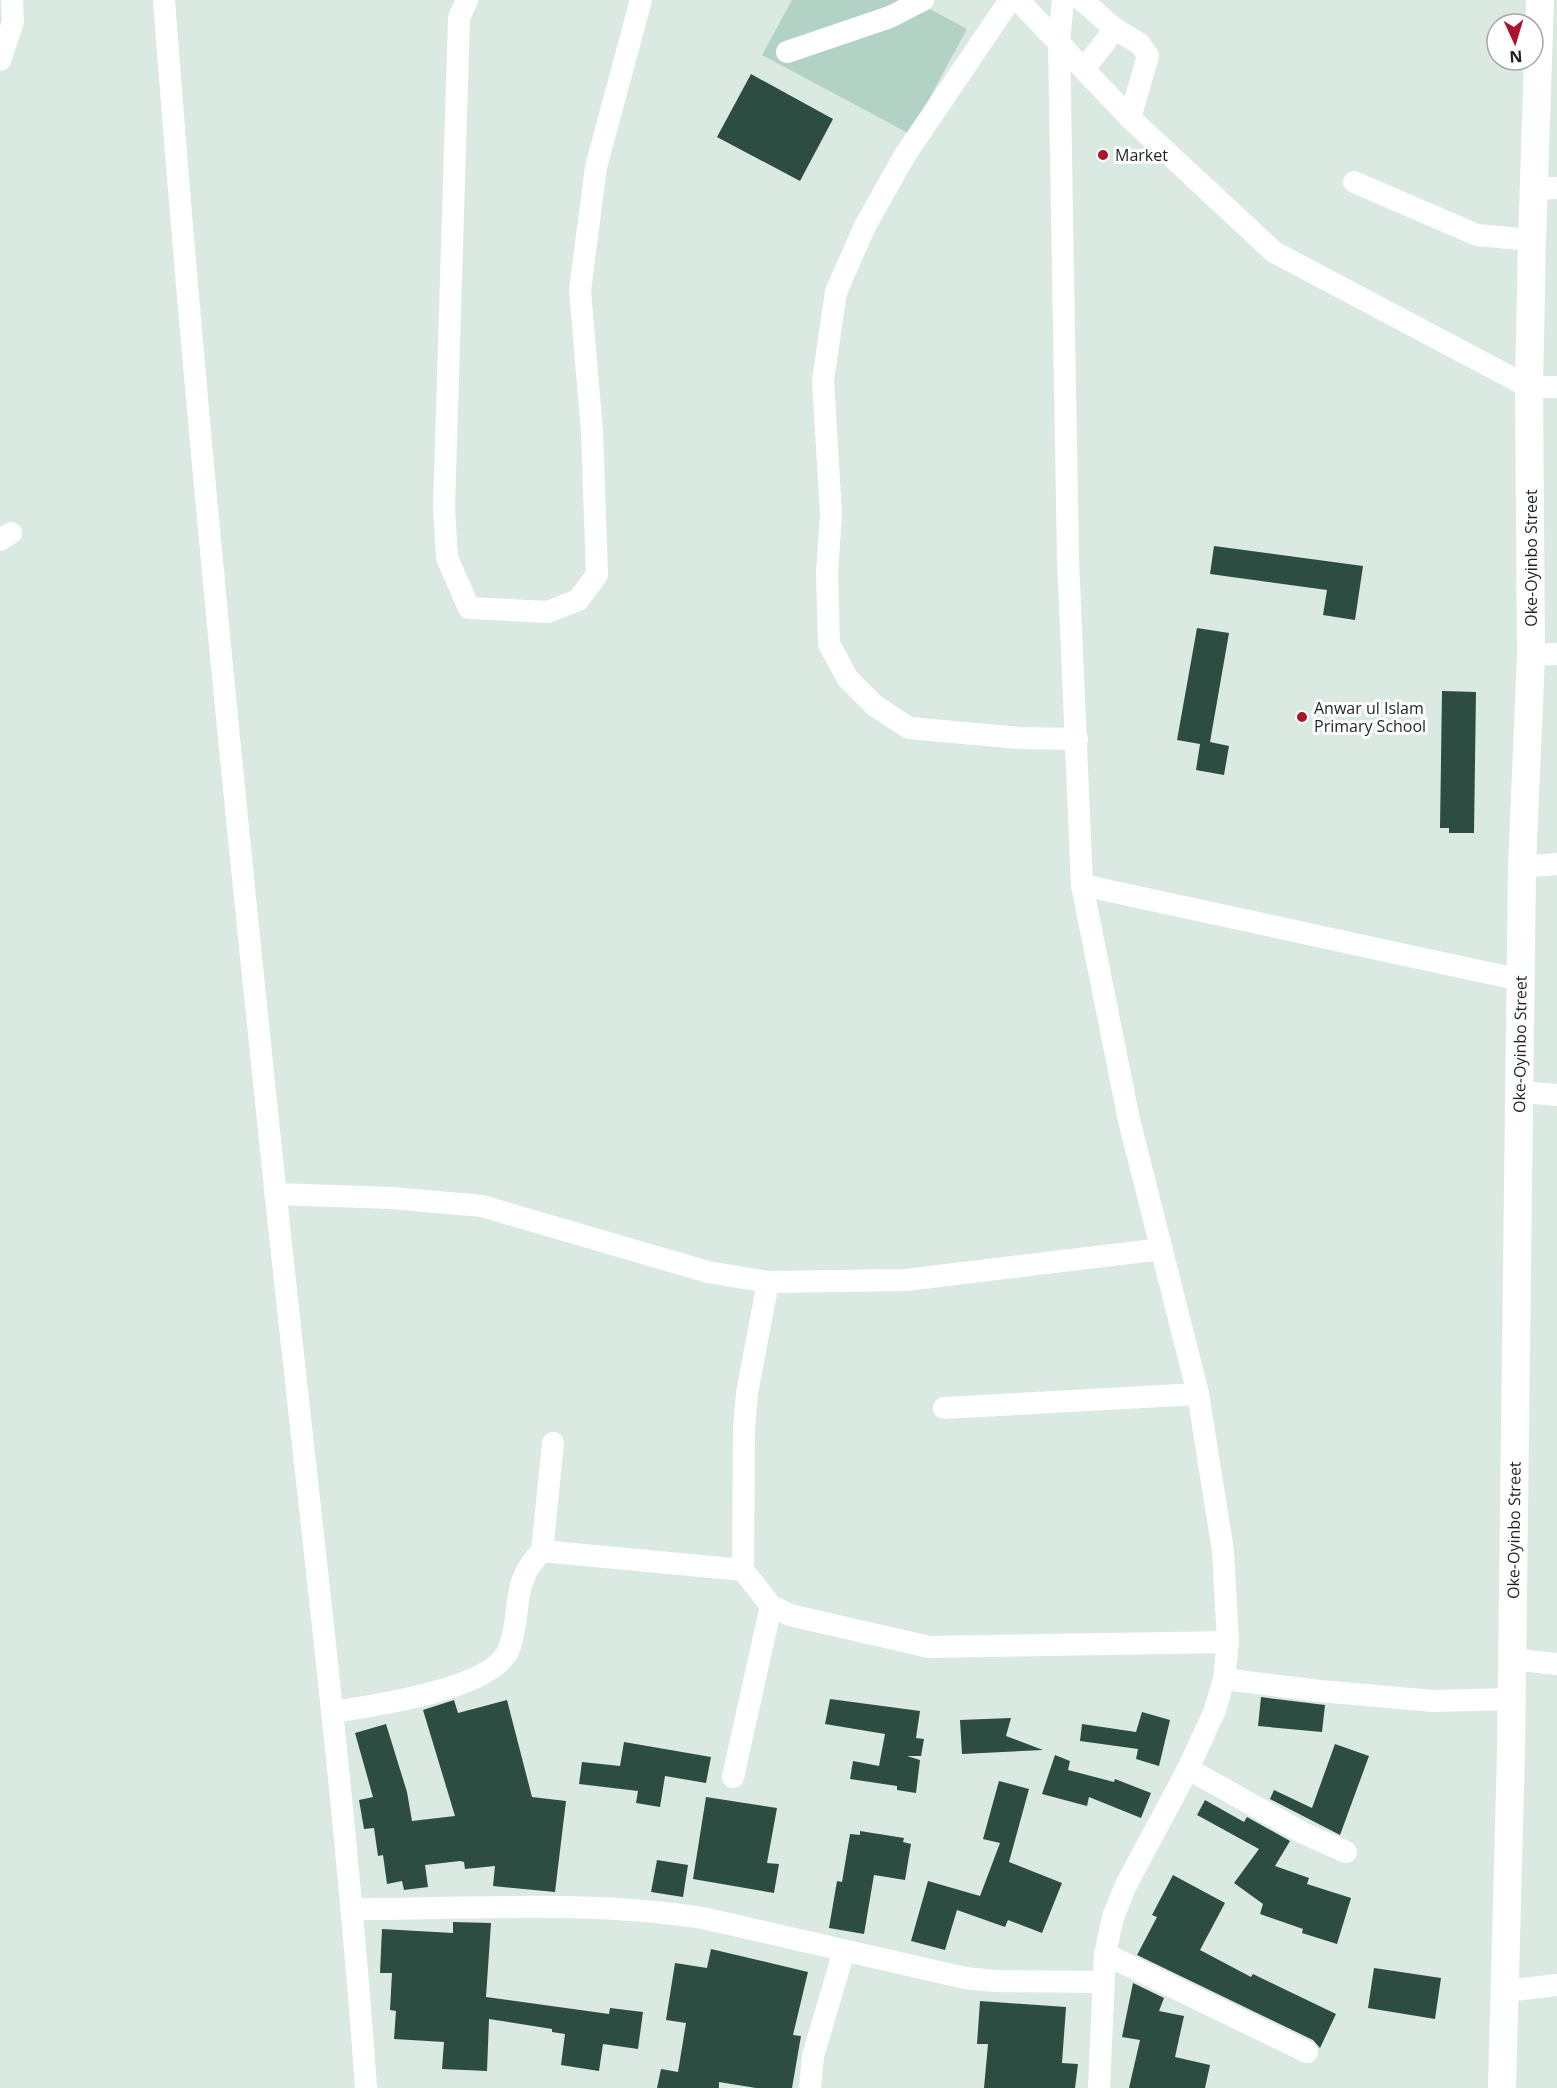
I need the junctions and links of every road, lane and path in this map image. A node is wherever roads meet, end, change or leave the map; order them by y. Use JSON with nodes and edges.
{"nodes":[{"id":1,"x":12,"y":0,"type":"edge"},
{"id":2,"x":164,"y":0,"type":"edge"},
{"id":3,"x":467,"y":0,"type":"edge"},
{"id":4,"x":641,"y":0,"type":"edge"},
{"id":5,"x":923,"y":0,"type":"edge"},
{"id":6,"x":1010,"y":0,"type":"edge"},
{"id":7,"x":1018,"y":0,"type":"edge"},
{"id":8,"x":1063,"y":0,"type":"edge"},
{"id":9,"x":1082,"y":0,"type":"edge"},
{"id":10,"x":1540,"y":0,"type":"edge"},
{"id":11,"x":1115,"y":29,"type":"junction"},
{"id":12,"x":1059,"y":42,"type":"junction"},
{"id":13,"x":788,"y":52,"type":"dead end"},
{"id":14,"x":0,"y":60,"type":"edge"},
{"id":15,"x":1084,"y":69,"type":"junction"},
{"id":16,"x":1130,"y":118,"type":"junction"},
{"id":17,"x":1354,"y":182,"type":"dead end"},
{"id":18,"x":1545,"y":189,"type":"edge"},
{"id":19,"x":1532,"y":240,"type":"junction"},
{"id":20,"x":1543,"y":387,"type":"edge"},
{"id":21,"x":1544,"y":655,"type":"edge"},
{"id":22,"x":1077,"y":739,"type":"junction"},
{"id":23,"x":1557,"y":864,"type":"edge"},
{"id":24,"x":1522,"y":867,"type":"junction"},
{"id":25,"x":1082,"y":885,"type":"junction"},
{"id":26,"x":1521,"y":980,"type":"junction"},
{"id":27,"x":1520,"y":1092,"type":"junction"},
{"id":28,"x":1557,"y":1095,"type":"edge"},
{"id":29,"x":275,"y":1194,"type":"junction"},
{"id":30,"x":1162,"y":1249,"type":"junction"},
{"id":31,"x":768,"y":1282,"type":"junction"},
{"id":32,"x":1198,"y":1394,"type":"junction"},
{"id":33,"x":944,"y":1408,"type":"dead end"},
{"id":34,"x":553,"y":1443,"type":"dead end"},
{"id":35,"x":542,"y":1551,"type":"junction"},
{"id":36,"x":744,"y":1570,"type":"junction"},
{"id":37,"x":771,"y":1606,"type":"junction"},
{"id":38,"x":1228,"y":1642,"type":"junction"},
{"id":39,"x":1510,"y":1659,"type":"junction"},
{"id":40,"x":1557,"y":1664,"type":"edge"},
{"id":41,"x":1224,"y":1679,"type":"junction"},
{"id":42,"x":1510,"y":1699,"type":"junction"},
{"id":43,"x":332,"y":1712,"type":"junction"},
{"id":44,"x":1188,"y":1768,"type":"junction"},
{"id":45,"x":733,"y":1777,"type":"dead end"},
{"id":46,"x":1346,"y":1852,"type":"dead end"},
{"id":47,"x":353,"y":1909,"type":"junction"},
{"id":48,"x":844,"y":1951,"type":"junction"},
{"id":49,"x":1105,"y":1954,"type":"junction"},
{"id":50,"x":1103,"y":1982,"type":"junction"},
{"id":51,"x":1557,"y":1985,"type":"edge"},
{"id":52,"x":1505,"y":1991,"type":"junction"},
{"id":53,"x":1307,"y":2052,"type":"dead end"},
{"id":54,"x":366,"y":2088,"type":"edge"},
{"id":55,"x":810,"y":2088,"type":"edge"},
{"id":56,"x":1099,"y":2088,"type":"edge"},
{"id":57,"x":1502,"y":2088,"type":"edge"}],
"edges":[{"from":1,"to":14,"type":"street"},
{"from":2,"to":29,"type":"street"},
{"from":3,"to":4,"type":"street"},
{"from":5,"to":13,"type":"street"},
{"from":6,"to":22,"type":"street"},
{"from":7,"to":12,"type":"street"},
{"from":8,"to":12,"type":"street"},
{"from":9,"to":11,"type":"street"},
{"from":10,"to":18,"type":"main road","name":"Oke-Oyinbo Street"},
{"from":11,"to":15,"type":"street"},
{"from":11,"to":16,"type":"street"},
{"from":12,"to":15,"type":"street"},
{"from":12,"to":22,"type":"street"},
{"from":15,"to":16,"type":"street"},
{"from":16,"to":20,"type":"street"},
{"from":17,"to":19,"type":"street"},
{"from":18,"to":19,"type":"main road","name":"Oke-Oyinbo Street"},
{"from":19,"to":20,"type":"main road","name":"Oke-Oyinbo Street"},
{"from":20,"to":21,"type":"main road","name":"Oke-Oyinbo Street"},
{"from":21,"to":24,"type":"main road","name":"Oke-Oyinbo Street"},
{"from":22,"to":25,"type":"street"},
{"from":23,"to":24,"type":"street"},
{"from":24,"to":26,"type":"main road","name":"Oke-Oyinbo Street"},
{"from":25,"to":26,"type":"street"},
{"from":25,"to":30,"type":"street"},
{"from":26,"to":27,"type":"main road","name":"Oke-Oyinbo Street"},
{"from":27,"to":28,"type":"street"},
{"from":27,"to":39,"type":"main road","name":"Oke-Oyinbo Street"},
{"from":29,"to":31,"type":"street"},
{"from":29,"to":43,"type":"street"},
{"from":30,"to":31,"type":"street"},
{"from":30,"to":32,"type":"street"},
{"from":31,"to":36,"type":"street"},
{"from":32,"to":33,"type":"street"},
{"from":32,"to":38,"type":"street"},
{"from":34,"to":35,"type":"street"},
{"from":35,"to":36,"type":"street"},
{"from":35,"to":43,"type":"street"},
{"from":36,"to":37,"type":"street"},
{"from":37,"to":38,"type":"street"},
{"from":37,"to":45,"type":"street"},
{"from":38,"to":41,"type":"street"},
{"from":39,"to":40,"type":"street"},
{"from":39,"to":42,"type":"main road","name":"Oke-Oyinbo Street"},
{"from":41,"to":42,"type":"street"},
{"from":41,"to":44,"type":"street"},
{"from":42,"to":52,"type":"main road","name":"Oke-Oyinbo Street"},
{"from":43,"to":47,"type":"street"},
{"from":44,"to":46,"type":"street"},
{"from":44,"to":49,"type":"street"},
{"from":47,"to":48,"type":"street"},
{"from":47,"to":54,"type":"street"},
{"from":48,"to":50,"type":"street"},
{"from":48,"to":55,"type":"street"},
{"from":49,"to":50,"type":"street"},
{"from":49,"to":53,"type":"street"},
{"from":50,"to":56,"type":"street"},
{"from":51,"to":52,"type":"street"},
{"from":52,"to":57,"type":"main road","name":"Oke-Oyinbo Street"}]}
